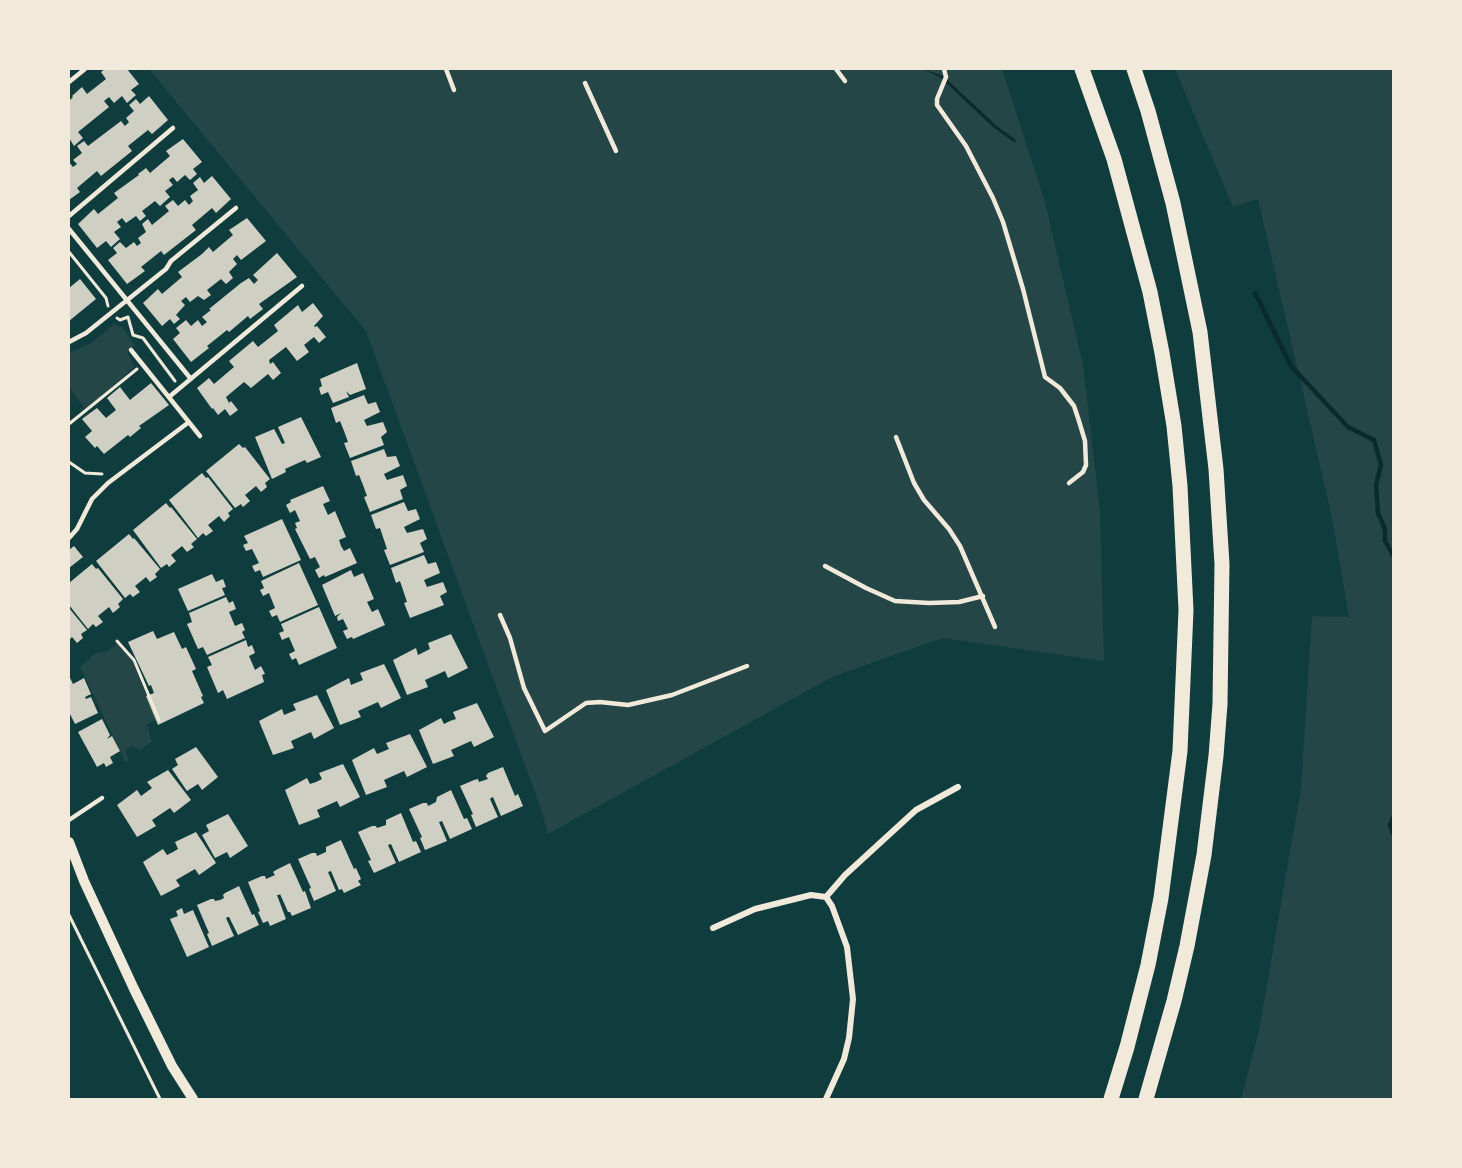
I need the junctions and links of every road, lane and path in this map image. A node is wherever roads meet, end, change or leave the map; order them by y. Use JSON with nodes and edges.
{"nodes":[{"id":1,"x":85,"y":69,"type":"edge"},
{"id":2,"x":446,"y":69,"type":"edge"},
{"id":3,"x":836,"y":69,"type":"edge"},
{"id":4,"x":944,"y":69,"type":"edge"},
{"id":5,"x":1082,"y":69,"type":"edge"},
{"id":6,"x":1134,"y":69,"type":"edge"},
{"id":7,"x":845,"y":81,"type":"dead end"},
{"id":8,"x":69,"y":82,"type":"edge"},
{"id":9,"x":585,"y":83,"type":"dead end"},
{"id":10,"x":454,"y":90,"type":"dead end"},
{"id":11,"x":173,"y":128,"type":"dead end"},
{"id":12,"x":616,"y":151,"type":"dead end"},
{"id":13,"x":236,"y":208,"type":"dead end"},
{"id":14,"x":69,"y":216,"type":"edge"},
{"id":15,"x":69,"y":230,"type":"edge"},
{"id":16,"x":69,"y":252,"type":"edge"},
{"id":17,"x":302,"y":286,"type":"dead end"},
{"id":18,"x":126,"y":300,"type":"junction"},
{"id":19,"x":111,"y":312,"type":"junction"},
{"id":20,"x":69,"y":342,"type":"edge"},
{"id":21,"x":131,"y":350,"type":"dead end"},
{"id":22,"x":143,"y":364,"type":"junction"},
{"id":23,"x":191,"y":379,"type":"junction"},
{"id":24,"x":180,"y":388,"type":"junction"},
{"id":25,"x":169,"y":397,"type":"junction"},
{"id":26,"x":189,"y":422,"type":"junction"},
{"id":27,"x":69,"y":424,"type":"edge"},
{"id":28,"x":200,"y":436,"type":"dead end"},
{"id":29,"x":896,"y":436,"type":"dead end"},
{"id":30,"x":69,"y":462,"type":"edge"},
{"id":31,"x":113,"y":479,"type":"junction"},
{"id":32,"x":1069,"y":483,"type":"dead end"},
{"id":33,"x":69,"y":538,"type":"edge"},
{"id":34,"x":825,"y":566,"type":"dead end"},
{"id":35,"x":983,"y":596,"type":"junction"},
{"id":36,"x":500,"y":615,"type":"dead end"},
{"id":37,"x":995,"y":627,"type":"dead end"},
{"id":38,"x":117,"y":641,"type":"dead end"},
{"id":39,"x":747,"y":666,"type":"dead end"},
{"id":40,"x":159,"y":720,"type":"dead end"},
{"id":41,"x":958,"y":787,"type":"dead end"},
{"id":42,"x":102,"y":798,"type":"dead end"},
{"id":43,"x":69,"y":820,"type":"edge"},
{"id":44,"x":69,"y":842,"type":"edge"},
{"id":45,"x":826,"y":897,"type":"junction"},
{"id":46,"x":69,"y":915,"type":"edge"},
{"id":47,"x":713,"y":927,"type":"dead end"},
{"id":48,"x":160,"y":1099,"type":"edge"},
{"id":49,"x":194,"y":1099,"type":"edge"},
{"id":50,"x":826,"y":1099,"type":"edge"},
{"id":51,"x":1111,"y":1099,"type":"edge"},
{"id":52,"x":1146,"y":1099,"type":"edge"}],
"edges":[{"from":1,"to":8,"type":"lane"},
{"from":2,"to":10,"type":"lane"},
{"from":3,"to":7,"type":"lane"},
{"from":4,"to":32,"type":"lane"},
{"from":5,"to":51,"type":"main road"},
{"from":6,"to":52,"type":"main road"},
{"from":9,"to":12,"type":"lane"},
{"from":11,"to":14,"type":"lane"},
{"from":13,"to":18,"type":"lane"},
{"from":15,"to":18,"type":"lane"},
{"from":16,"to":19,"type":"path"},
{"from":17,"to":23,"type":"lane"},
{"from":18,"to":19,"type":"lane"},
{"from":18,"to":23,"type":"lane"},
{"from":19,"to":20,"type":"lane"},
{"from":19,"to":24,"type":"path"},
{"from":21,"to":22,"type":"lane"},
{"from":22,"to":25,"type":"lane"},
{"from":22,"to":27,"type":"path"},
{"from":23,"to":24,"type":"lane"},
{"from":24,"to":25,"type":"lane"},
{"from":25,"to":26,"type":"lane"},
{"from":26,"to":28,"type":"lane"},
{"from":26,"to":31,"type":"lane"},
{"from":29,"to":35,"type":"lane"},
{"from":30,"to":31,"type":"path"},
{"from":31,"to":33,"type":"lane"},
{"from":34,"to":35,"type":"lane"},
{"from":35,"to":37,"type":"lane"},
{"from":36,"to":39,"type":"lane"},
{"from":38,"to":40,"type":"path"},
{"from":41,"to":45,"type":"street"},
{"from":42,"to":43,"type":"lane"},
{"from":44,"to":49,"type":"street"},
{"from":45,"to":47,"type":"street"},
{"from":45,"to":50,"type":"street"},
{"from":46,"to":48,"type":"path"}]}
